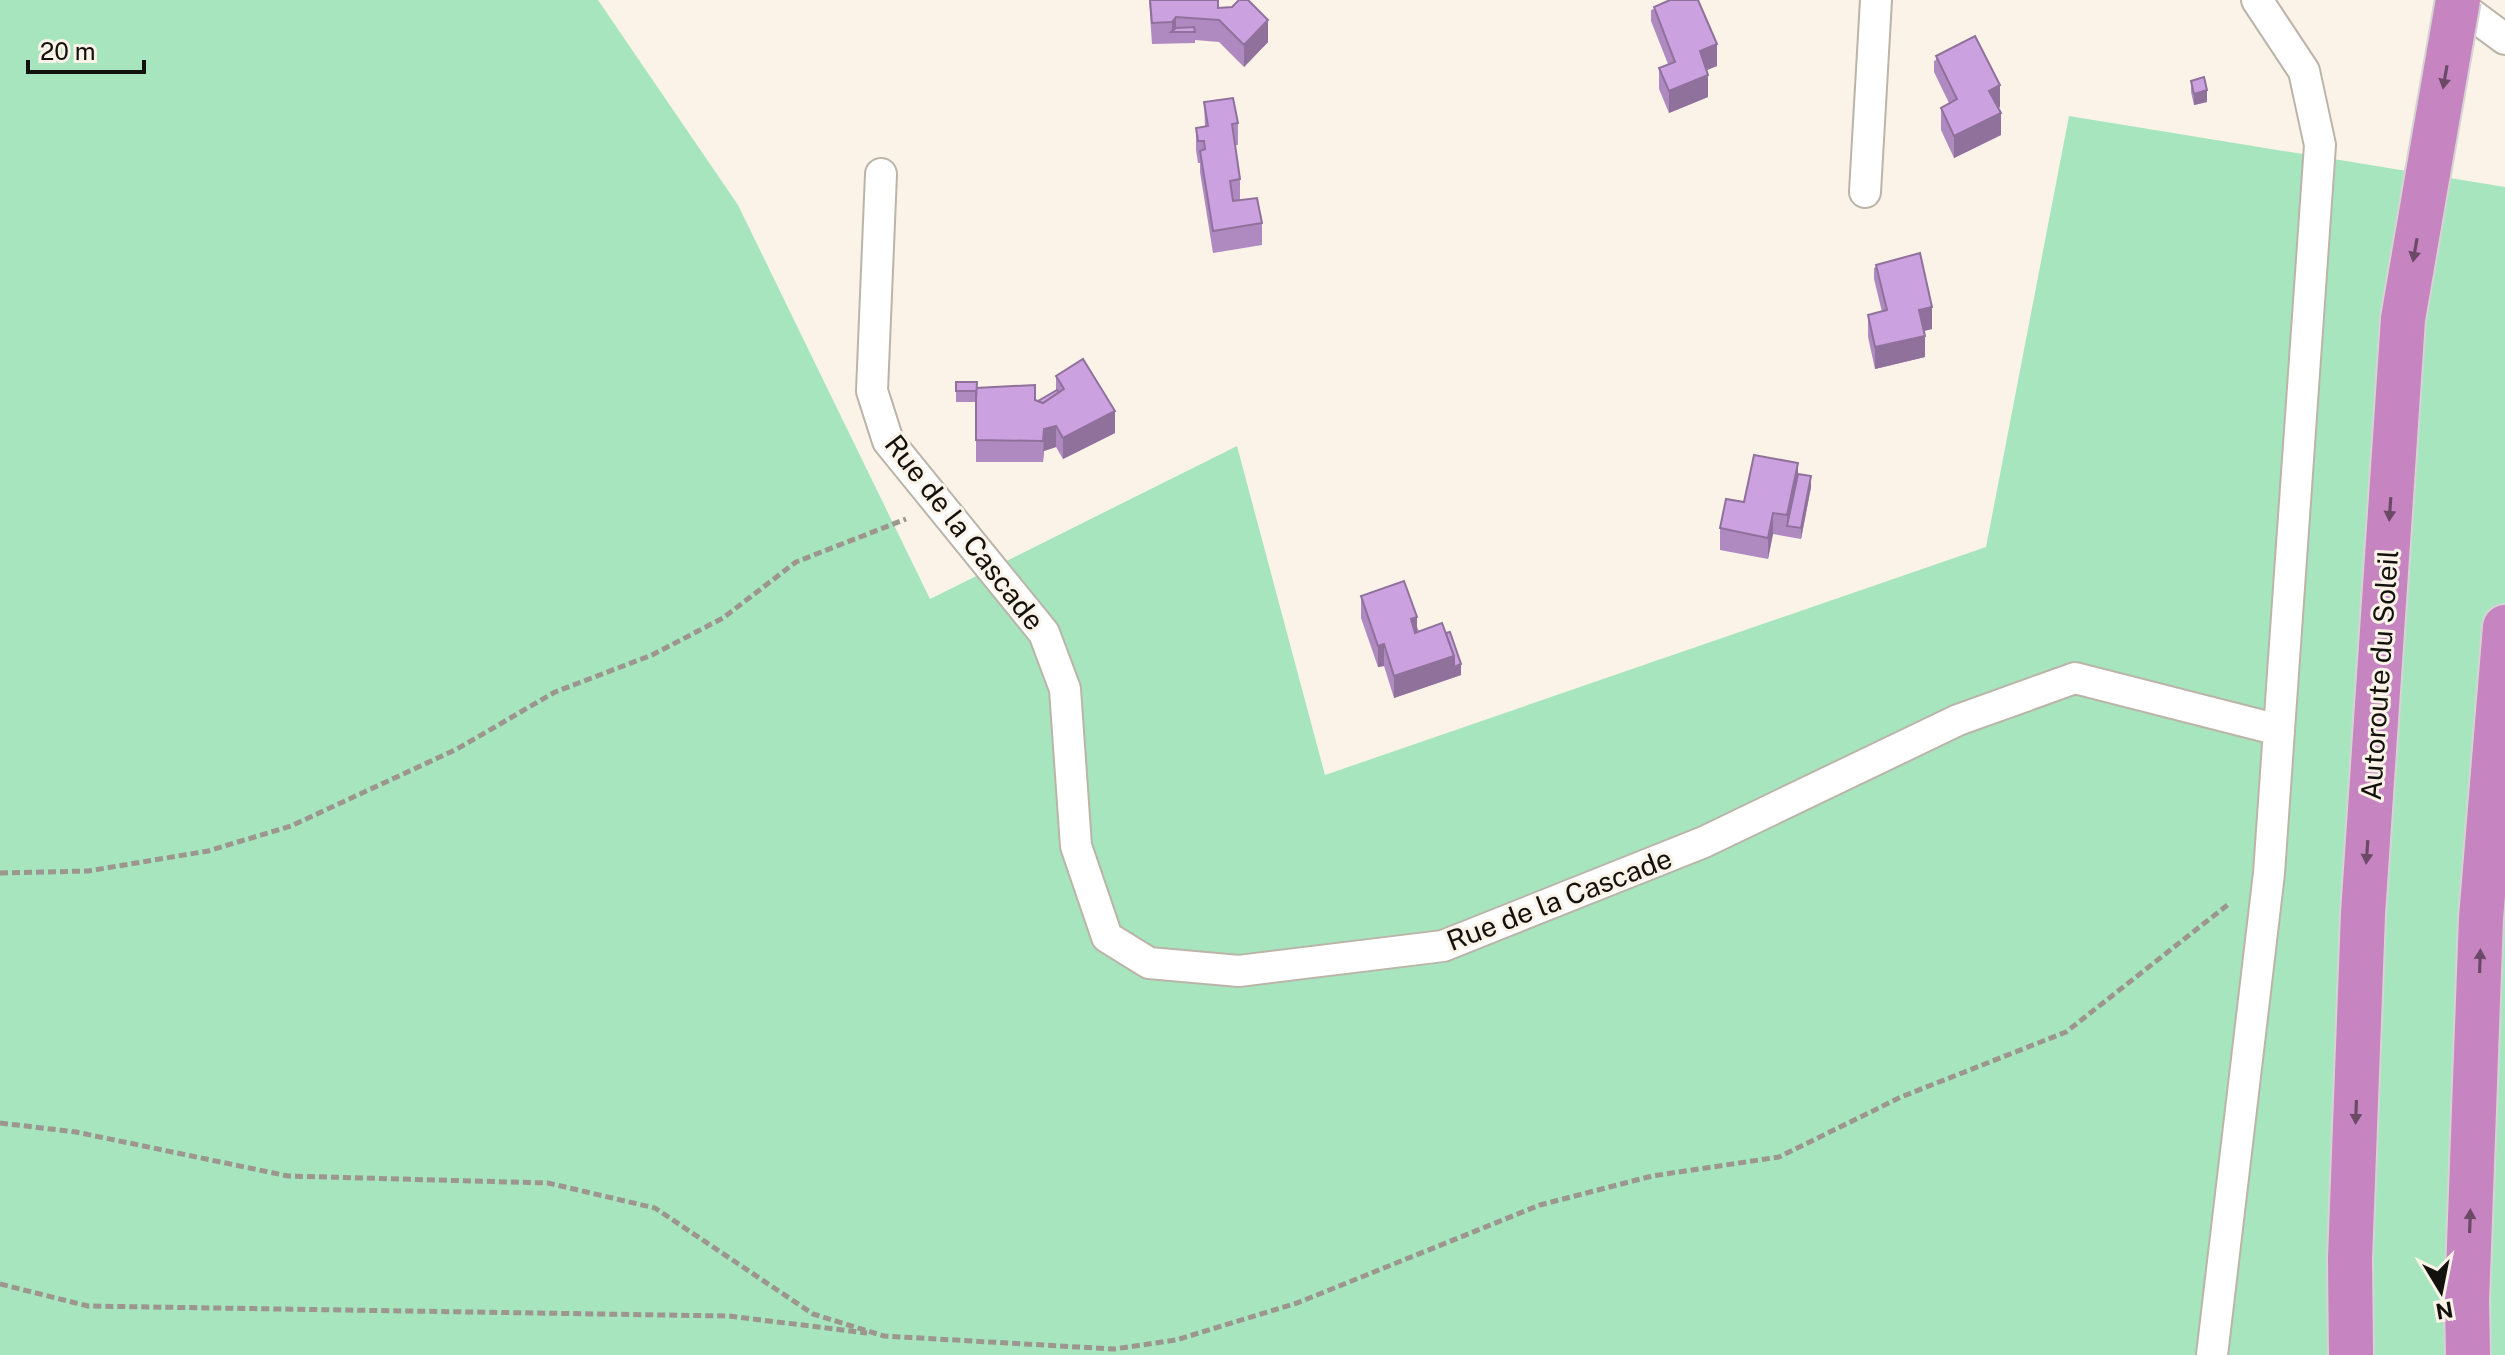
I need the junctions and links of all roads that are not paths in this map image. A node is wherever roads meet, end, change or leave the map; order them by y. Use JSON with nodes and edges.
{"nodes":[{"id":1,"x":1876,"y":0,"type":"edge"},
{"id":2,"x":2257,"y":0,"type":"edge"},
{"id":3,"x":2452,"y":0,"type":"edge"},
{"id":4,"x":2458,"y":0,"type":"edge"},
{"id":5,"x":2505,"y":39,"type":"edge"},
{"id":6,"x":881,"y":174,"type":"dead end"},
{"id":7,"x":1865,"y":192,"type":"dead end"},
{"id":8,"x":2505,"y":627,"type":"edge"},
{"id":9,"x":2279,"y":730,"type":"junction"},
{"id":10,"x":2212,"y":1355,"type":"edge"},
{"id":11,"x":2351,"y":1355,"type":"edge"},
{"id":12,"x":2468,"y":1355,"type":"edge"}],
"edges":[{"from":1,"to":7,"type":"street"},
{"from":2,"to":9,"type":"street"},
{"from":3,"to":5,"type":"street"},
{"from":4,"to":11,"type":"highway","name":"Autoroute du Soleil","one_way":true,"bridge":true},
{"from":6,"to":9,"type":"street","name":"Rue de la Cascade"},
{"from":12,"to":8,"type":"highway","one_way":true},
{"from":9,"to":10,"type":"street"}]}
